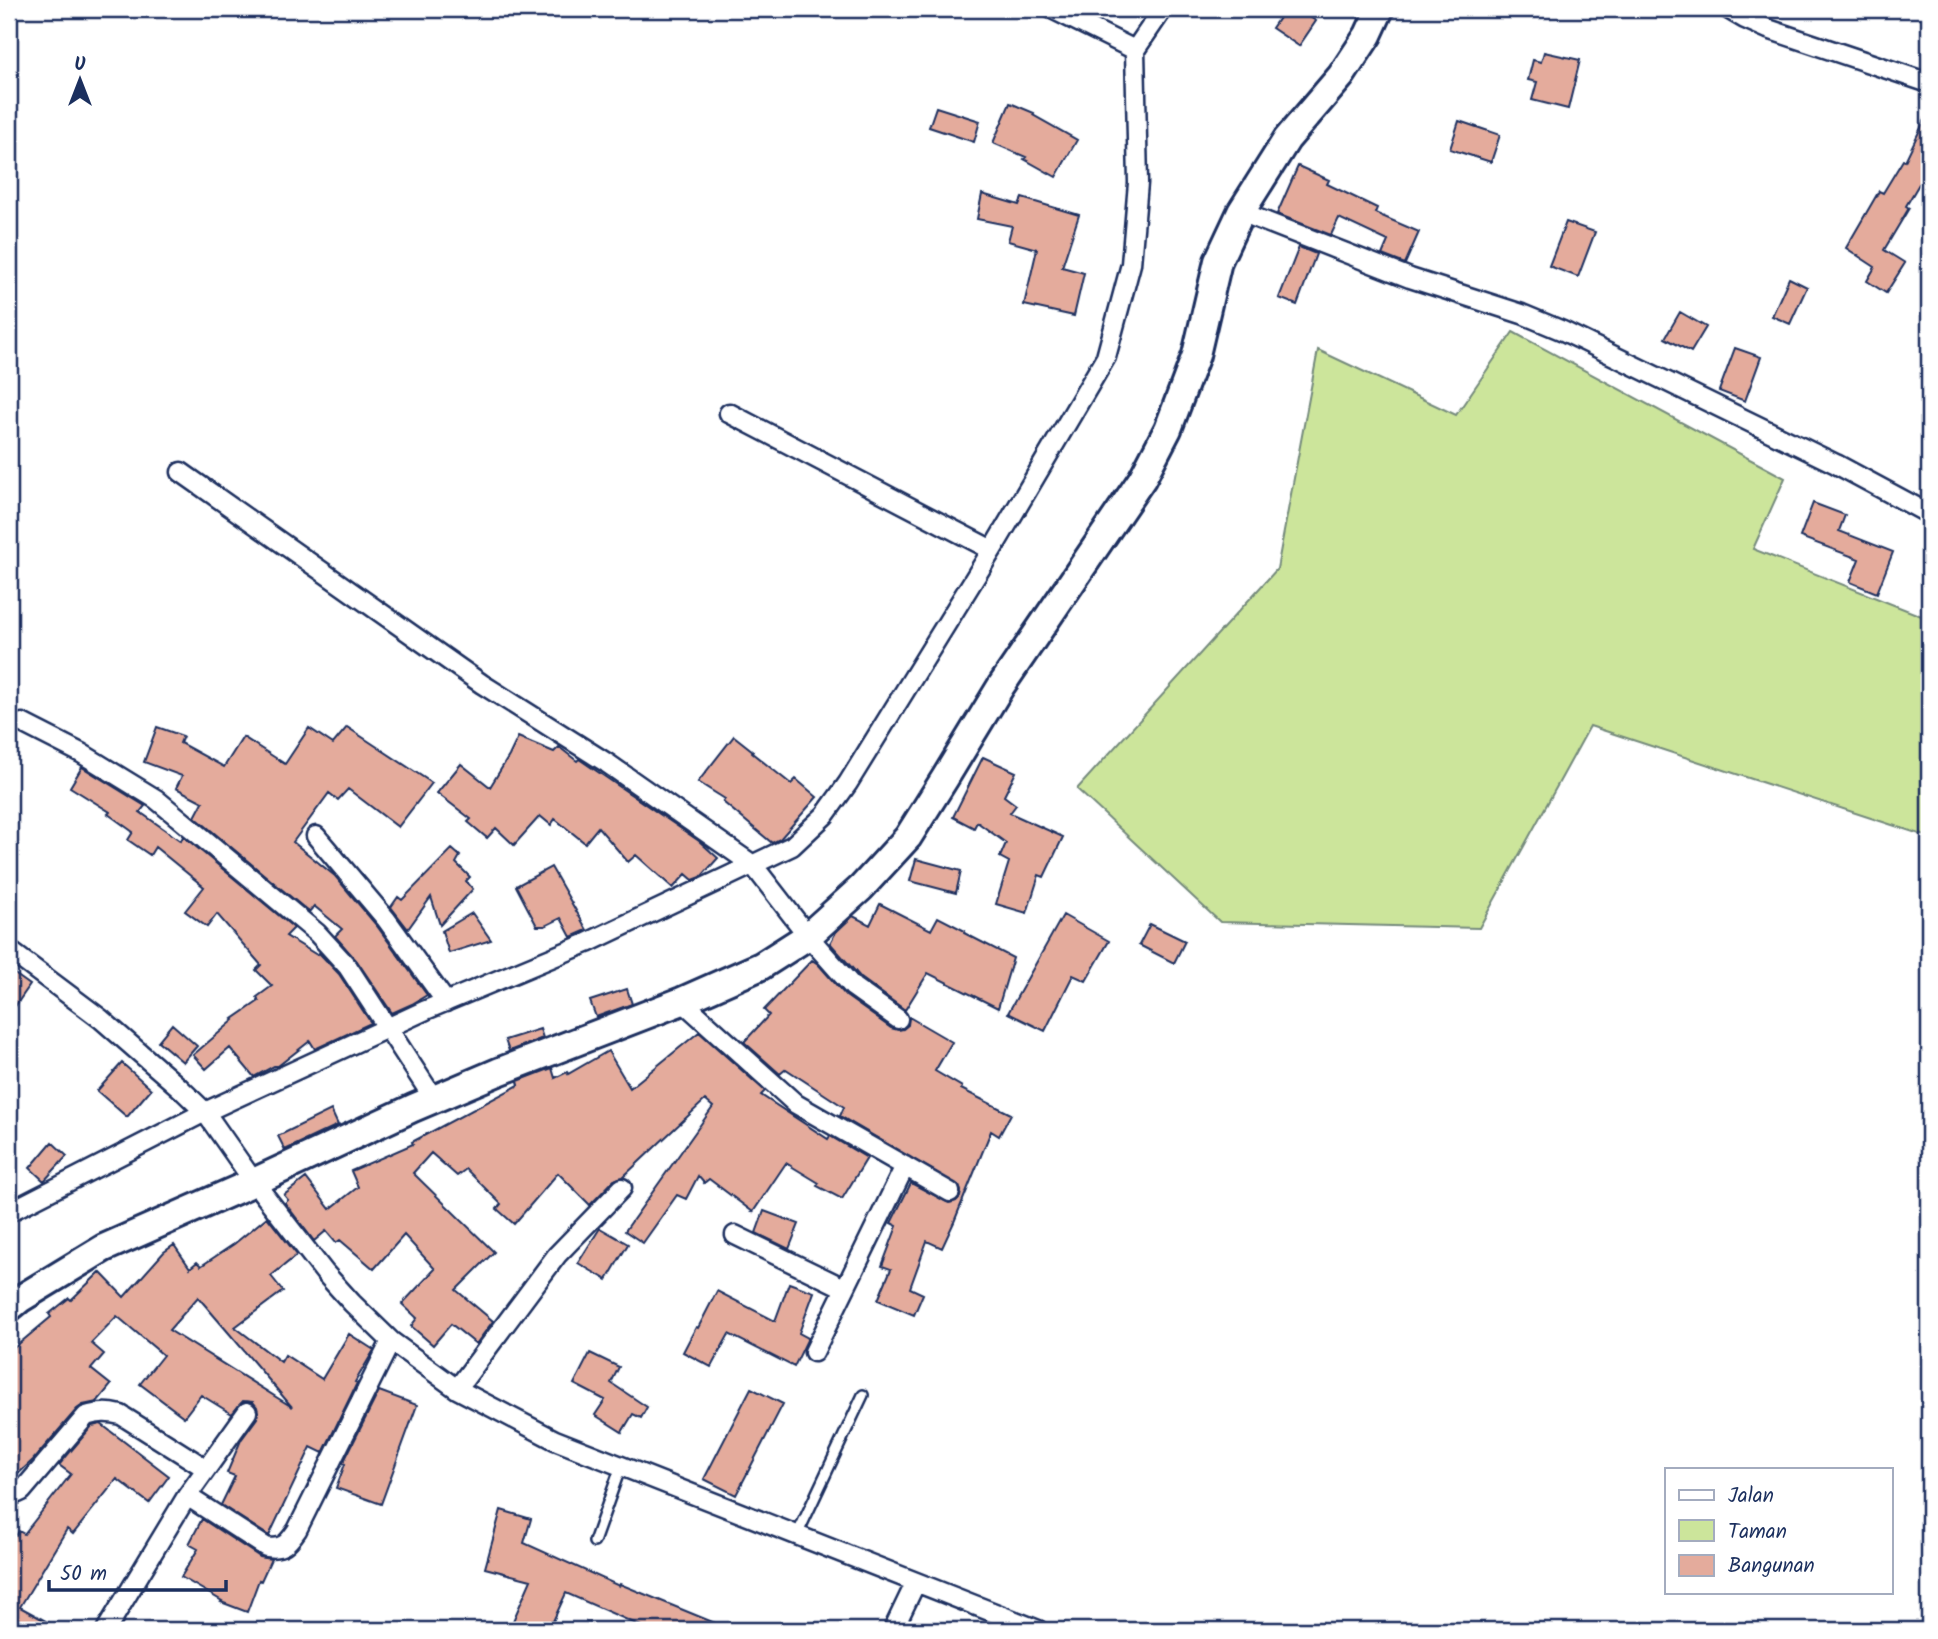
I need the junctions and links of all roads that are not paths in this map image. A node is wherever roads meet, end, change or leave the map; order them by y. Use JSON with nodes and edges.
{"nodes":[{"id":1,"x":1052,"y":9,"type":"edge"},
{"id":2,"x":1163,"y":9,"type":"edge"},
{"id":3,"x":1380,"y":9,"type":"edge"},
{"id":4,"x":1728,"y":9,"type":"edge"},
{"id":5,"x":1135,"y":50,"type":"junction"},
{"id":6,"x":1929,"y":83,"type":"edge"},
{"id":7,"x":1241,"y":212,"type":"junction"},
{"id":8,"x":729,"y":413,"type":"dead end"},
{"id":9,"x":181,"y":471,"type":"dead end"},
{"id":10,"x":1929,"y":514,"type":"edge"},
{"id":11,"x":992,"y":550,"type":"junction"},
{"id":12,"x":22,"y":723,"type":"dead end"},
{"id":13,"x":316,"y":836,"type":"dead end"},
{"id":14,"x":757,"y":870,"type":"junction"},
{"id":15,"x":808,"y":936,"type":"junction"},
{"id":16,"x":9,"y":950,"type":"edge"},
{"id":17,"x":681,"y":1001,"type":"junction"},
{"id":18,"x":446,"y":1002,"type":"junction"},
{"id":19,"x":898,"y":1019,"type":"dead end"},
{"id":20,"x":389,"y":1028,"type":"junction"},
{"id":21,"x":434,"y":1099,"type":"junction"},
{"id":22,"x":209,"y":1118,"type":"junction"},
{"id":23,"x":905,"y":1166,"type":"junction"},
{"id":24,"x":248,"y":1174,"type":"junction"},
{"id":25,"x":622,"y":1188,"type":"dead end"},
{"id":26,"x":950,"y":1192,"type":"dead end"},
{"id":27,"x":9,"y":1212,"type":"edge"},
{"id":28,"x":735,"y":1235,"type":"dead end"},
{"id":29,"x":844,"y":1288,"type":"junction"},
{"id":30,"x":9,"y":1308,"type":"edge"},
{"id":31,"x":391,"y":1341,"type":"junction"},
{"id":32,"x":814,"y":1352,"type":"dead end"},
{"id":33,"x":457,"y":1389,"type":"junction"},
{"id":34,"x":863,"y":1395,"type":"dead end"},
{"id":35,"x":247,"y":1412,"type":"dead end"},
{"id":36,"x":621,"y":1465,"type":"junction"},
{"id":37,"x":205,"y":1468,"type":"junction"},
{"id":38,"x":187,"y":1496,"type":"junction"},
{"id":39,"x":9,"y":1497,"type":"edge"},
{"id":40,"x":797,"y":1535,"type":"junction"},
{"id":41,"x":594,"y":1542,"type":"dead end"},
{"id":42,"x":916,"y":1582,"type":"junction"},
{"id":43,"x":106,"y":1630,"type":"edge"},
{"id":44,"x":892,"y":1630,"type":"edge"},
{"id":45,"x":1038,"y":1630,"type":"edge"}],
"edges":[{"from":1,"to":5,"type":"street"},
{"from":2,"to":5,"type":"street"},
{"from":3,"to":7,"type":"main road"},
{"from":4,"to":6,"type":"street"},
{"from":5,"to":11,"type":"street"},
{"from":7,"to":10,"type":"street"},
{"from":7,"to":15,"type":"main road"},
{"from":8,"to":11,"type":"street"},
{"from":9,"to":14,"type":"street"},
{"from":11,"to":14,"type":"street"},
{"from":12,"to":20,"type":"street"},
{"from":13,"to":18,"type":"street"},
{"from":14,"to":15,"type":"street"},
{"from":14,"to":18,"type":"street"},
{"from":15,"to":17,"type":"main road"},
{"from":15,"to":19,"type":"street"},
{"from":16,"to":22,"type":"street"},
{"from":17,"to":21,"type":"main road"},
{"from":17,"to":23,"type":"street"},
{"from":18,"to":20,"type":"street"},
{"from":20,"to":21,"type":"street"},
{"from":20,"to":22,"type":"street"},
{"from":21,"to":24,"type":"main road"},
{"from":22,"to":24,"type":"street"},
{"from":22,"to":27,"type":"street"},
{"from":23,"to":26,"type":"street"},
{"from":23,"to":29,"type":"street"},
{"from":24,"to":30,"type":"main road"},
{"from":24,"to":31,"type":"street"},
{"from":25,"to":33,"type":"street"},
{"from":28,"to":29,"type":"street"},
{"from":29,"to":32,"type":"street"},
{"from":31,"to":33,"type":"street"},
{"from":31,"to":38,"type":"street"},
{"from":33,"to":36,"type":"street"},
{"from":34,"to":40,"type":"lane"},
{"from":35,"to":37,"type":"street"},
{"from":36,"to":40,"type":"street"},
{"from":36,"to":41,"type":"lane"},
{"from":37,"to":38,"type":"street"},
{"from":37,"to":39,"type":"street"},
{"from":38,"to":43,"type":"street"},
{"from":40,"to":42,"type":"street"},
{"from":42,"to":44,"type":"street"},
{"from":42,"to":45,"type":"street"}]}
